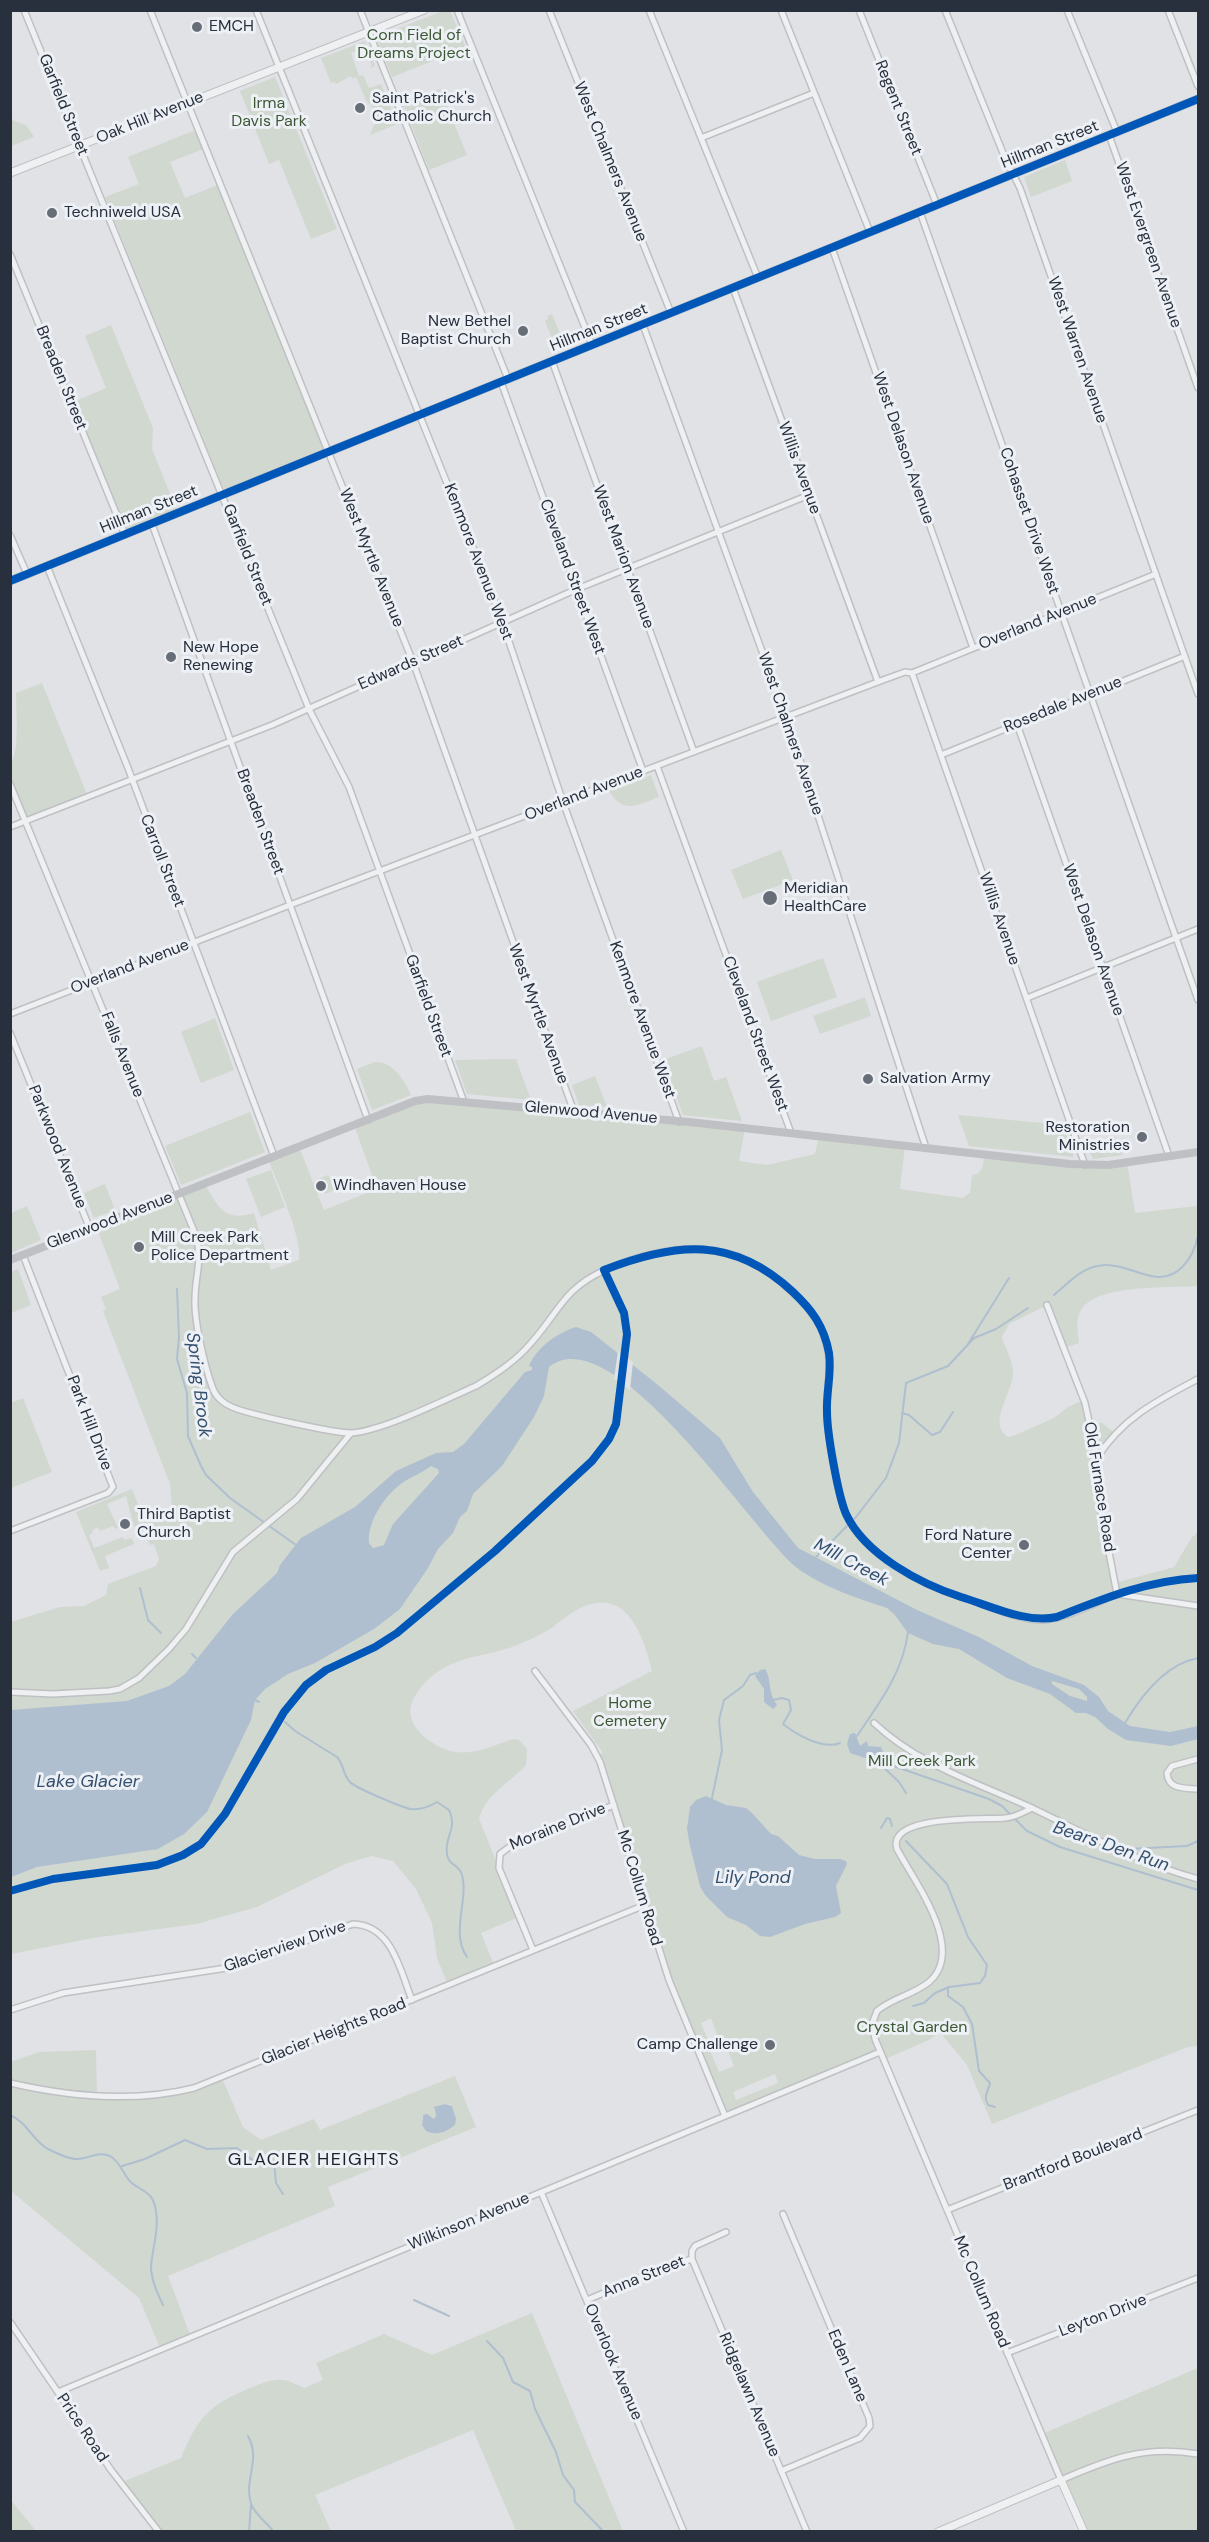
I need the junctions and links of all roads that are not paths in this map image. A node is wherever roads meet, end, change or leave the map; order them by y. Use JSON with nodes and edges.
{"nodes":[{"id":1,"x":24,"y":10,"type":"edge"},
{"id":2,"x":150,"y":10,"type":"edge"},
{"id":3,"x":256,"y":10,"type":"edge"},
{"id":4,"x":360,"y":10,"type":"edge"},
{"id":5,"x":424,"y":10,"type":"edge"},
{"id":6,"x":457,"y":10,"type":"edge"},
{"id":7,"x":549,"y":10,"type":"edge"},
{"id":8,"x":649,"y":10,"type":"edge"},
{"id":9,"x":781,"y":10,"type":"edge"},
{"id":10,"x":859,"y":10,"type":"edge"},
{"id":11,"x":945,"y":10,"type":"edge"},
{"id":12,"x":1067,"y":10,"type":"edge"},
{"id":13,"x":1168,"y":10,"type":"edge"},
{"id":14,"x":369,"y":32,"type":"junction"},
{"id":15,"x":279,"y":67,"type":"junction"},
{"id":16,"x":1198,"y":86,"type":"edge"},
{"id":17,"x":814,"y":93,"type":"junction"},
{"id":18,"x":1198,"y":99,"type":"edge"},
{"id":19,"x":188,"y":103,"type":"junction"},
{"id":20,"x":1117,"y":132,"type":"junction"},
{"id":21,"x":1109,"y":135,"type":"junction"},
{"id":22,"x":701,"y":138,"type":"junction"},
{"id":23,"x":80,"y":146,"type":"junction"},
{"id":24,"x":10,"y":173,"type":"edge"},
{"id":25,"x":1015,"y":174,"type":"junction"},
{"id":26,"x":937,"y":205,"type":"junction"},
{"id":27,"x":920,"y":212,"type":"junction"},
{"id":28,"x":870,"y":232,"type":"junction"},
{"id":29,"x":832,"y":248,"type":"junction"},
{"id":30,"x":10,"y":254,"type":"edge"},
{"id":31,"x":758,"y":278,"type":"junction"},
{"id":32,"x":733,"y":288,"type":"junction"},
{"id":33,"x":671,"y":313,"type":"junction"},
{"id":34,"x":643,"y":325,"type":"junction"},
{"id":35,"x":592,"y":345,"type":"junction"},
{"id":36,"x":552,"y":362,"type":"junction"},
{"id":37,"x":505,"y":381,"type":"junction"},
{"id":38,"x":1198,"y":388,"type":"edge"},
{"id":39,"x":420,"y":415,"type":"junction"},
{"id":40,"x":329,"y":452,"type":"junction"},
{"id":41,"x":222,"y":495,"type":"junction"},
{"id":42,"x":809,"y":495,"type":"junction"},
{"id":43,"x":152,"y":524,"type":"junction"},
{"id":44,"x":718,"y":531,"type":"junction"},
{"id":45,"x":10,"y":535,"type":"edge"},
{"id":46,"x":125,"y":535,"type":"junction"},
{"id":47,"x":47,"y":566,"type":"junction"},
{"id":48,"x":627,"y":568,"type":"junction"},
{"id":49,"x":27,"y":574,"type":"junction"},
{"id":50,"x":1156,"y":574,"type":"junction"},
{"id":51,"x":10,"y":581,"type":"edge"},
{"id":52,"x":577,"y":590,"type":"junction"},
{"id":53,"x":1061,"y":612,"type":"junction"},
{"id":54,"x":503,"y":622,"type":"junction"},
{"id":55,"x":973,"y":648,"type":"junction"},
{"id":56,"x":1185,"y":656,"type":"junction"},
{"id":57,"x":413,"y":662,"type":"junction"},
{"id":58,"x":912,"y":673,"type":"junction"},
{"id":59,"x":878,"y":682,"type":"junction"},
{"id":60,"x":1197,"y":682,"type":"edge"},
{"id":61,"x":1090,"y":694,"type":"junction"},
{"id":62,"x":1198,"y":694,"type":"edge"},
{"id":63,"x":309,"y":709,"type":"junction"},
{"id":64,"x":786,"y":717,"type":"junction"},
{"id":65,"x":1017,"y":724,"type":"junction"},
{"id":66,"x":231,"y":741,"type":"junction"},
{"id":67,"x":694,"y":752,"type":"junction"},
{"id":68,"x":941,"y":755,"type":"junction"},
{"id":69,"x":657,"y":766,"type":"junction"},
{"id":70,"x":643,"y":771,"type":"junction"},
{"id":71,"x":132,"y":780,"type":"junction"},
{"id":72,"x":10,"y":783,"type":"edge"},
{"id":73,"x":563,"y":802,"type":"junction"},
{"id":74,"x":26,"y":821,"type":"junction"},
{"id":75,"x":10,"y":827,"type":"edge"},
{"id":76,"x":473,"y":836,"type":"junction"},
{"id":77,"x":379,"y":871,"type":"junction"},
{"id":78,"x":290,"y":905,"type":"junction"},
{"id":79,"x":1198,"y":929,"type":"edge"},
{"id":80,"x":1177,"y":938,"type":"junction"},
{"id":81,"x":193,"y":943,"type":"junction"},
{"id":82,"x":1103,"y":968,"type":"junction"},
{"id":83,"x":92,"y":982,"type":"junction"},
{"id":84,"x":1027,"y":998,"type":"junction"},
{"id":85,"x":1198,"y":1000,"type":"edge"},
{"id":86,"x":10,"y":1014,"type":"edge"},
{"id":87,"x":10,"y":1033,"type":"edge"},
{"id":88,"x":464,"y":1102,"type":"junction"},
{"id":89,"x":574,"y":1112,"type":"junction"},
{"id":90,"x":368,"y":1120,"type":"junction"},
{"id":91,"x":679,"y":1122,"type":"junction"},
{"id":92,"x":791,"y":1133,"type":"junction"},
{"id":93,"x":926,"y":1148,"type":"junction"},
{"id":94,"x":1198,"y":1152,"type":"edge"},
{"id":95,"x":274,"y":1156,"type":"junction"},
{"id":96,"x":1169,"y":1156,"type":"junction"},
{"id":97,"x":1085,"y":1165,"type":"junction"},
{"id":98,"x":179,"y":1194,"type":"junction"},
{"id":99,"x":90,"y":1228,"type":"junction"},
{"id":100,"x":23,"y":1255,"type":"junction"},
{"id":101,"x":10,"y":1260,"type":"edge"},
{"id":102,"x":1047,"y":1305,"type":"dead end"},
{"id":103,"x":1198,"y":1379,"type":"edge"},
{"id":104,"x":351,"y":1433,"type":"junction"},
{"id":105,"x":1097,"y":1458,"type":"junction"},
{"id":106,"x":10,"y":1531,"type":"edge"},
{"id":107,"x":1117,"y":1594,"type":"junction"},
{"id":108,"x":1198,"y":1606,"type":"edge"},
{"id":109,"x":535,"y":1671,"type":"dead end"},
{"id":110,"x":10,"y":1692,"type":"edge"},
{"id":111,"x":874,"y":1723,"type":"dead end"},
{"id":112,"x":1198,"y":1759,"type":"edge"},
{"id":113,"x":1198,"y":1789,"type":"edge"},
{"id":114,"x":614,"y":1805,"type":"junction"},
{"id":115,"x":1032,"y":1808,"type":"junction"},
{"id":116,"x":1198,"y":1879,"type":"edge"},
{"id":117,"x":645,"y":1905,"type":"junction"},
{"id":118,"x":533,"y":1950,"type":"junction"},
{"id":119,"x":412,"y":2000,"type":"junction"},
{"id":120,"x":10,"y":2010,"type":"edge"},
{"id":121,"x":880,"y":2052,"type":"junction"},
{"id":122,"x":10,"y":2083,"type":"edge"},
{"id":123,"x":1198,"y":2110,"type":"edge"},
{"id":124,"x":725,"y":2116,"type":"junction"},
{"id":125,"x":542,"y":2192,"type":"junction"},
{"id":126,"x":946,"y":2210,"type":"junction"},
{"id":127,"x":783,"y":2214,"type":"dead end"},
{"id":128,"x":726,"y":2232,"type":"dead end"},
{"id":129,"x":692,"y":2259,"type":"junction"},
{"id":130,"x":1198,"y":2278,"type":"edge"},
{"id":131,"x":587,"y":2300,"type":"junction"},
{"id":132,"x":10,"y":2322,"type":"edge"},
{"id":133,"x":1007,"y":2353,"type":"junction"},
{"id":134,"x":58,"y":2392,"type":"junction"},
{"id":135,"x":1198,"y":2454,"type":"edge"},
{"id":136,"x":781,"y":2471,"type":"junction"},
{"id":137,"x":1061,"y":2480,"type":"junction"},
{"id":138,"x":955,"y":2528,"type":"edge"},
{"id":139,"x":159,"y":2532,"type":"edge"},
{"id":140,"x":684,"y":2532,"type":"edge"},
{"id":141,"x":807,"y":2532,"type":"edge"},
{"id":142,"x":938,"y":2532,"type":"edge"},
{"id":143,"x":1084,"y":2532,"type":"edge"}],
"edges":[{"from":1,"to":23,"type":"street","name":"Garfield Street"},
{"from":2,"to":19,"type":"street","name":"West Myrtle Avenue"},
{"from":3,"to":15,"type":"street","name":"Kenmore Avenue West"},
{"from":4,"to":14,"type":"street","name":"Cleveland Street West"},
{"from":5,"to":14,"type":"street","name":"Oak Hill Avenue"},
{"from":6,"to":35,"type":"street"},
{"from":7,"to":33,"type":"street","name":"West Chalmers Avenue"},
{"from":8,"to":22,"type":"street"},
{"from":9,"to":17,"type":"street"},
{"from":10,"to":26,"type":"street","name":"Regent Street"},
{"from":11,"to":25,"type":"street","name":"West Warren Avenue"},
{"from":12,"to":20,"type":"street"},
{"from":13,"to":16,"type":"street"},
{"from":14,"to":15,"type":"street","name":"Oak Hill Avenue"},
{"from":14,"to":37,"type":"street","name":"Cleveland Street West"},
{"from":15,"to":19,"type":"street","name":"Oak Hill Avenue"},
{"from":15,"to":39,"type":"street","name":"Kenmore Avenue West"},
{"from":17,"to":22,"type":"street"},
{"from":17,"to":28,"type":"street"},
{"from":18,"to":20,"type":"street","name":"Hillman Street"},
{"from":19,"to":23,"type":"street","name":"Oak Hill Avenue"},
{"from":19,"to":40,"type":"street","name":"West Myrtle Avenue"},
{"from":20,"to":21,"type":"street","name":"Hillman Street"},
{"from":21,"to":25,"type":"street","name":"Hillman Street"},
{"from":21,"to":38,"type":"street","name":"West Evergreen Avenue"},
{"from":22,"to":31,"type":"street"},
{"from":23,"to":24,"type":"street","name":"Oak Hill Avenue"},
{"from":23,"to":41,"type":"street","name":"Garfield Street"},
{"from":25,"to":26,"type":"street","name":"Hillman Street"},
{"from":25,"to":50,"type":"street","name":"West Warren Avenue"},
{"from":26,"to":27,"type":"street","name":"Hillman Street"},
{"from":27,"to":28,"type":"street","name":"Hillman Street"},
{"from":27,"to":53,"type":"street","name":"Cohasset Drive West"},
{"from":28,"to":29,"type":"street","name":"Hillman Street"},
{"from":29,"to":31,"type":"street","name":"Hillman Street"},
{"from":29,"to":55,"type":"street","name":"West Delason Avenue"},
{"from":30,"to":46,"type":"street","name":"Breaden Street"},
{"from":31,"to":32,"type":"street","name":"Hillman Street"},
{"from":32,"to":33,"type":"street","name":"Hillman Street"},
{"from":32,"to":42,"type":"street","name":"Willis Avenue"},
{"from":33,"to":34,"type":"street","name":"Hillman Street"},
{"from":34,"to":35,"type":"street","name":"Hillman Street"},
{"from":34,"to":44,"type":"street","name":"West Chalmers Avenue"},
{"from":35,"to":36,"type":"street","name":"Hillman Street"},
{"from":36,"to":37,"type":"street","name":"Hillman Street"},
{"from":36,"to":48,"type":"street","name":"West Marion Avenue"},
{"from":37,"to":39,"type":"street","name":"Hillman Street"},
{"from":37,"to":52,"type":"street","name":"Cleveland Street West"},
{"from":39,"to":40,"type":"street","name":"Hillman Street"},
{"from":39,"to":54,"type":"street","name":"Kenmore Avenue West"},
{"from":40,"to":41,"type":"street","name":"Hillman Street"},
{"from":40,"to":57,"type":"street","name":"West Myrtle Avenue"},
{"from":41,"to":43,"type":"street","name":"Hillman Street"},
{"from":41,"to":63,"type":"street","name":"Garfield Street"},
{"from":42,"to":44,"type":"street","name":"Edwards Street"},
{"from":42,"to":59,"type":"street","name":"Willis Avenue"},
{"from":43,"to":46,"type":"street","name":"Hillman Street"},
{"from":43,"to":66,"type":"street","name":"Breaden Street"},
{"from":44,"to":48,"type":"street","name":"Edwards Street"},
{"from":44,"to":64,"type":"street","name":"West Chalmers Avenue"},
{"from":45,"to":49,"type":"street"},
{"from":46,"to":47,"type":"street","name":"Hillman Street"},
{"from":47,"to":49,"type":"street","name":"Hillman Street"},
{"from":47,"to":71,"type":"street","name":"Carroll Street"},
{"from":48,"to":52,"type":"street","name":"Edwards Street"},
{"from":48,"to":67,"type":"street","name":"West Marion Avenue"},
{"from":49,"to":51,"type":"street","name":"Hillman Street"},
{"from":50,"to":53,"type":"street","name":"Overland Avenue"},
{"from":50,"to":56,"type":"street","name":"West Warren Avenue"},
{"from":52,"to":54,"type":"street","name":"Edwards Street"},
{"from":52,"to":70,"type":"street","name":"Cleveland Street West"},
{"from":53,"to":55,"type":"street","name":"Overland Avenue"},
{"from":53,"to":61,"type":"street","name":"Cohasset Drive West"},
{"from":54,"to":57,"type":"street","name":"Edwards Street"},
{"from":54,"to":73,"type":"street","name":"Kenmore Avenue West"},
{"from":55,"to":58,"type":"street","name":"Overland Avenue"},
{"from":56,"to":60,"type":"street","name":"West Warren Avenue"},
{"from":56,"to":61,"type":"street","name":"Rosedale Avenue"},
{"from":57,"to":63,"type":"street","name":"Edwards Street"},
{"from":57,"to":76,"type":"street","name":"West Myrtle Avenue"},
{"from":58,"to":59,"type":"street","name":"Overland Avenue"},
{"from":58,"to":68,"type":"street","name":"Willis Avenue"},
{"from":59,"to":64,"type":"street","name":"Overland Avenue"},
{"from":60,"to":62,"type":"street","name":"West Warren Avenue"},
{"from":61,"to":65,"type":"street","name":"Rosedale Avenue"},
{"from":61,"to":80,"type":"street","name":"Cohasset Drive West"},
{"from":63,"to":66,"type":"street","name":"Edwards Street"},
{"from":63,"to":77,"type":"street","name":"Garfield Street"},
{"from":64,"to":67,"type":"street","name":"Overland Avenue"},
{"from":64,"to":93,"type":"street","name":"West Chalmers Avenue"},
{"from":65,"to":68,"type":"street","name":"Rosedale Avenue"},
{"from":65,"to":82,"type":"street","name":"West Delason Avenue"},
{"from":66,"to":71,"type":"street","name":"Edwards Street"},
{"from":66,"to":78,"type":"street","name":"Breaden Street"},
{"from":67,"to":69,"type":"street","name":"Overland Avenue"},
{"from":68,"to":84,"type":"street","name":"Willis Avenue"},
{"from":69,"to":70,"type":"street","name":"Overland Avenue"},
{"from":69,"to":92,"type":"street","name":"Cleveland Street West"},
{"from":70,"to":73,"type":"street","name":"Overland Avenue"},
{"from":71,"to":74,"type":"street","name":"Edwards Street"},
{"from":71,"to":81,"type":"street","name":"Carroll Street"},
{"from":72,"to":74,"type":"street","name":"Falls Avenue"},
{"from":73,"to":76,"type":"street","name":"Overland Avenue"},
{"from":73,"to":91,"type":"street","name":"Kenmore Avenue West"},
{"from":74,"to":75,"type":"street","name":"Edwards Street"},
{"from":74,"to":83,"type":"street","name":"Falls Avenue"},
{"from":76,"to":77,"type":"street","name":"Overland Avenue"},
{"from":76,"to":89,"type":"street","name":"West Myrtle Avenue"},
{"from":77,"to":78,"type":"street","name":"Overland Avenue"},
{"from":77,"to":88,"type":"street","name":"Garfield Street"},
{"from":78,"to":81,"type":"street","name":"Overland Avenue"},
{"from":78,"to":90,"type":"street","name":"Breaden Street"},
{"from":79,"to":80,"type":"street"},
{"from":80,"to":82,"type":"street"},
{"from":80,"to":85,"type":"street","name":"Cohasset Drive West"},
{"from":81,"to":83,"type":"street","name":"Overland Avenue"},
{"from":81,"to":95,"type":"street","name":"Carroll Street"},
{"from":82,"to":84,"type":"street"},
{"from":82,"to":96,"type":"street","name":"West Delason Avenue"},
{"from":83,"to":86,"type":"street","name":"Overland Avenue"},
{"from":83,"to":98,"type":"street","name":"Falls Avenue"},
{"from":84,"to":97,"type":"street","name":"Willis Avenue"},
{"from":87,"to":99,"type":"street","name":"Parkwood Avenue"},
{"from":88,"to":89,"type":"main road","name":"Glenwood Avenue"},
{"from":88,"to":90,"type":"main road","name":"Glenwood Avenue"},
{"from":89,"to":91,"type":"main road","name":"Glenwood Avenue"},
{"from":90,"to":95,"type":"main road","name":"Glenwood Avenue"},
{"from":91,"to":92,"type":"main road","name":"Glenwood Avenue"},
{"from":92,"to":93,"type":"main road","name":"Glenwood Avenue"},
{"from":93,"to":97,"type":"main road","name":"Glenwood Avenue"},
{"from":94,"to":96,"type":"main road","name":"Glenwood Avenue"},
{"from":95,"to":98,"type":"main road","name":"Glenwood Avenue"},
{"from":96,"to":97,"type":"main road","name":"Glenwood Avenue"},
{"from":98,"to":99,"type":"main road","name":"Glenwood Avenue"},
{"from":98,"to":104,"type":"street","name":"Falls Avenue"},
{"from":99,"to":100,"type":"main road","name":"Glenwood Avenue"},
{"from":100,"to":101,"type":"main road","name":"Glenwood Avenue"},
{"from":100,"to":106,"type":"street","name":"Park Hill Drive"},
{"from":102,"to":105,"type":"street","name":"Old Furnace Road"},
{"from":103,"to":105,"type":"street"},
{"from":104,"to":107,"type":"street"},
{"from":104,"to":110,"type":"street"},
{"from":105,"to":107,"type":"street","name":"Old Furnace Road"},
{"from":107,"to":108,"type":"street"},
{"from":109,"to":114,"type":"street","name":"Mc Collum Road"},
{"from":111,"to":115,"type":"street"},
{"from":112,"to":113,"type":"street"},
{"from":114,"to":117,"type":"street","name":"Mc Collum Road"},
{"from":114,"to":118,"type":"street","name":"Moraine Drive"},
{"from":115,"to":116,"type":"street"},
{"from":115,"to":121,"type":"street","name":"Mc Collum Road"},
{"from":117,"to":118,"type":"street","name":"Glacier Heights Road"},
{"from":117,"to":124,"type":"street","name":"Mc Collum Road"},
{"from":118,"to":119,"type":"street","name":"Glacier Heights Road"},
{"from":119,"to":120,"type":"street","name":"Glacierview Drive"},
{"from":119,"to":122,"type":"street","name":"Glacier Heights Road"},
{"from":121,"to":124,"type":"street","name":"Wilkinson Avenue"},
{"from":121,"to":126,"type":"street","name":"Mc Collum Road"},
{"from":123,"to":126,"type":"street","name":"Brantford Boulevard"},
{"from":124,"to":125,"type":"street","name":"Wilkinson Avenue"},
{"from":125,"to":131,"type":"street","name":"Overlook Avenue"},
{"from":125,"to":134,"type":"street","name":"Wilkinson Avenue"},
{"from":126,"to":133,"type":"street","name":"Mc Collum Road"},
{"from":127,"to":136,"type":"street","name":"Eden Lane"},
{"from":128,"to":129,"type":"street","name":"Anna Street"},
{"from":129,"to":131,"type":"street","name":"Anna Street"},
{"from":129,"to":136,"type":"street","name":"Ridgelawn Avenue"},
{"from":130,"to":133,"type":"street","name":"Leyton Drive"},
{"from":131,"to":140,"type":"street","name":"Overlook Avenue"},
{"from":132,"to":134,"type":"street","name":"Price Road"},
{"from":133,"to":137,"type":"street","name":"Mc Collum Road"},
{"from":134,"to":139,"type":"street","name":"Price Road"},
{"from":135,"to":137,"type":"street"},
{"from":136,"to":141,"type":"street","name":"Ridgelawn Avenue"},
{"from":137,"to":138,"type":"street"},
{"from":137,"to":143,"type":"street","name":"Mc Collum Road"},
{"from":138,"to":142,"type":"street"}]}
